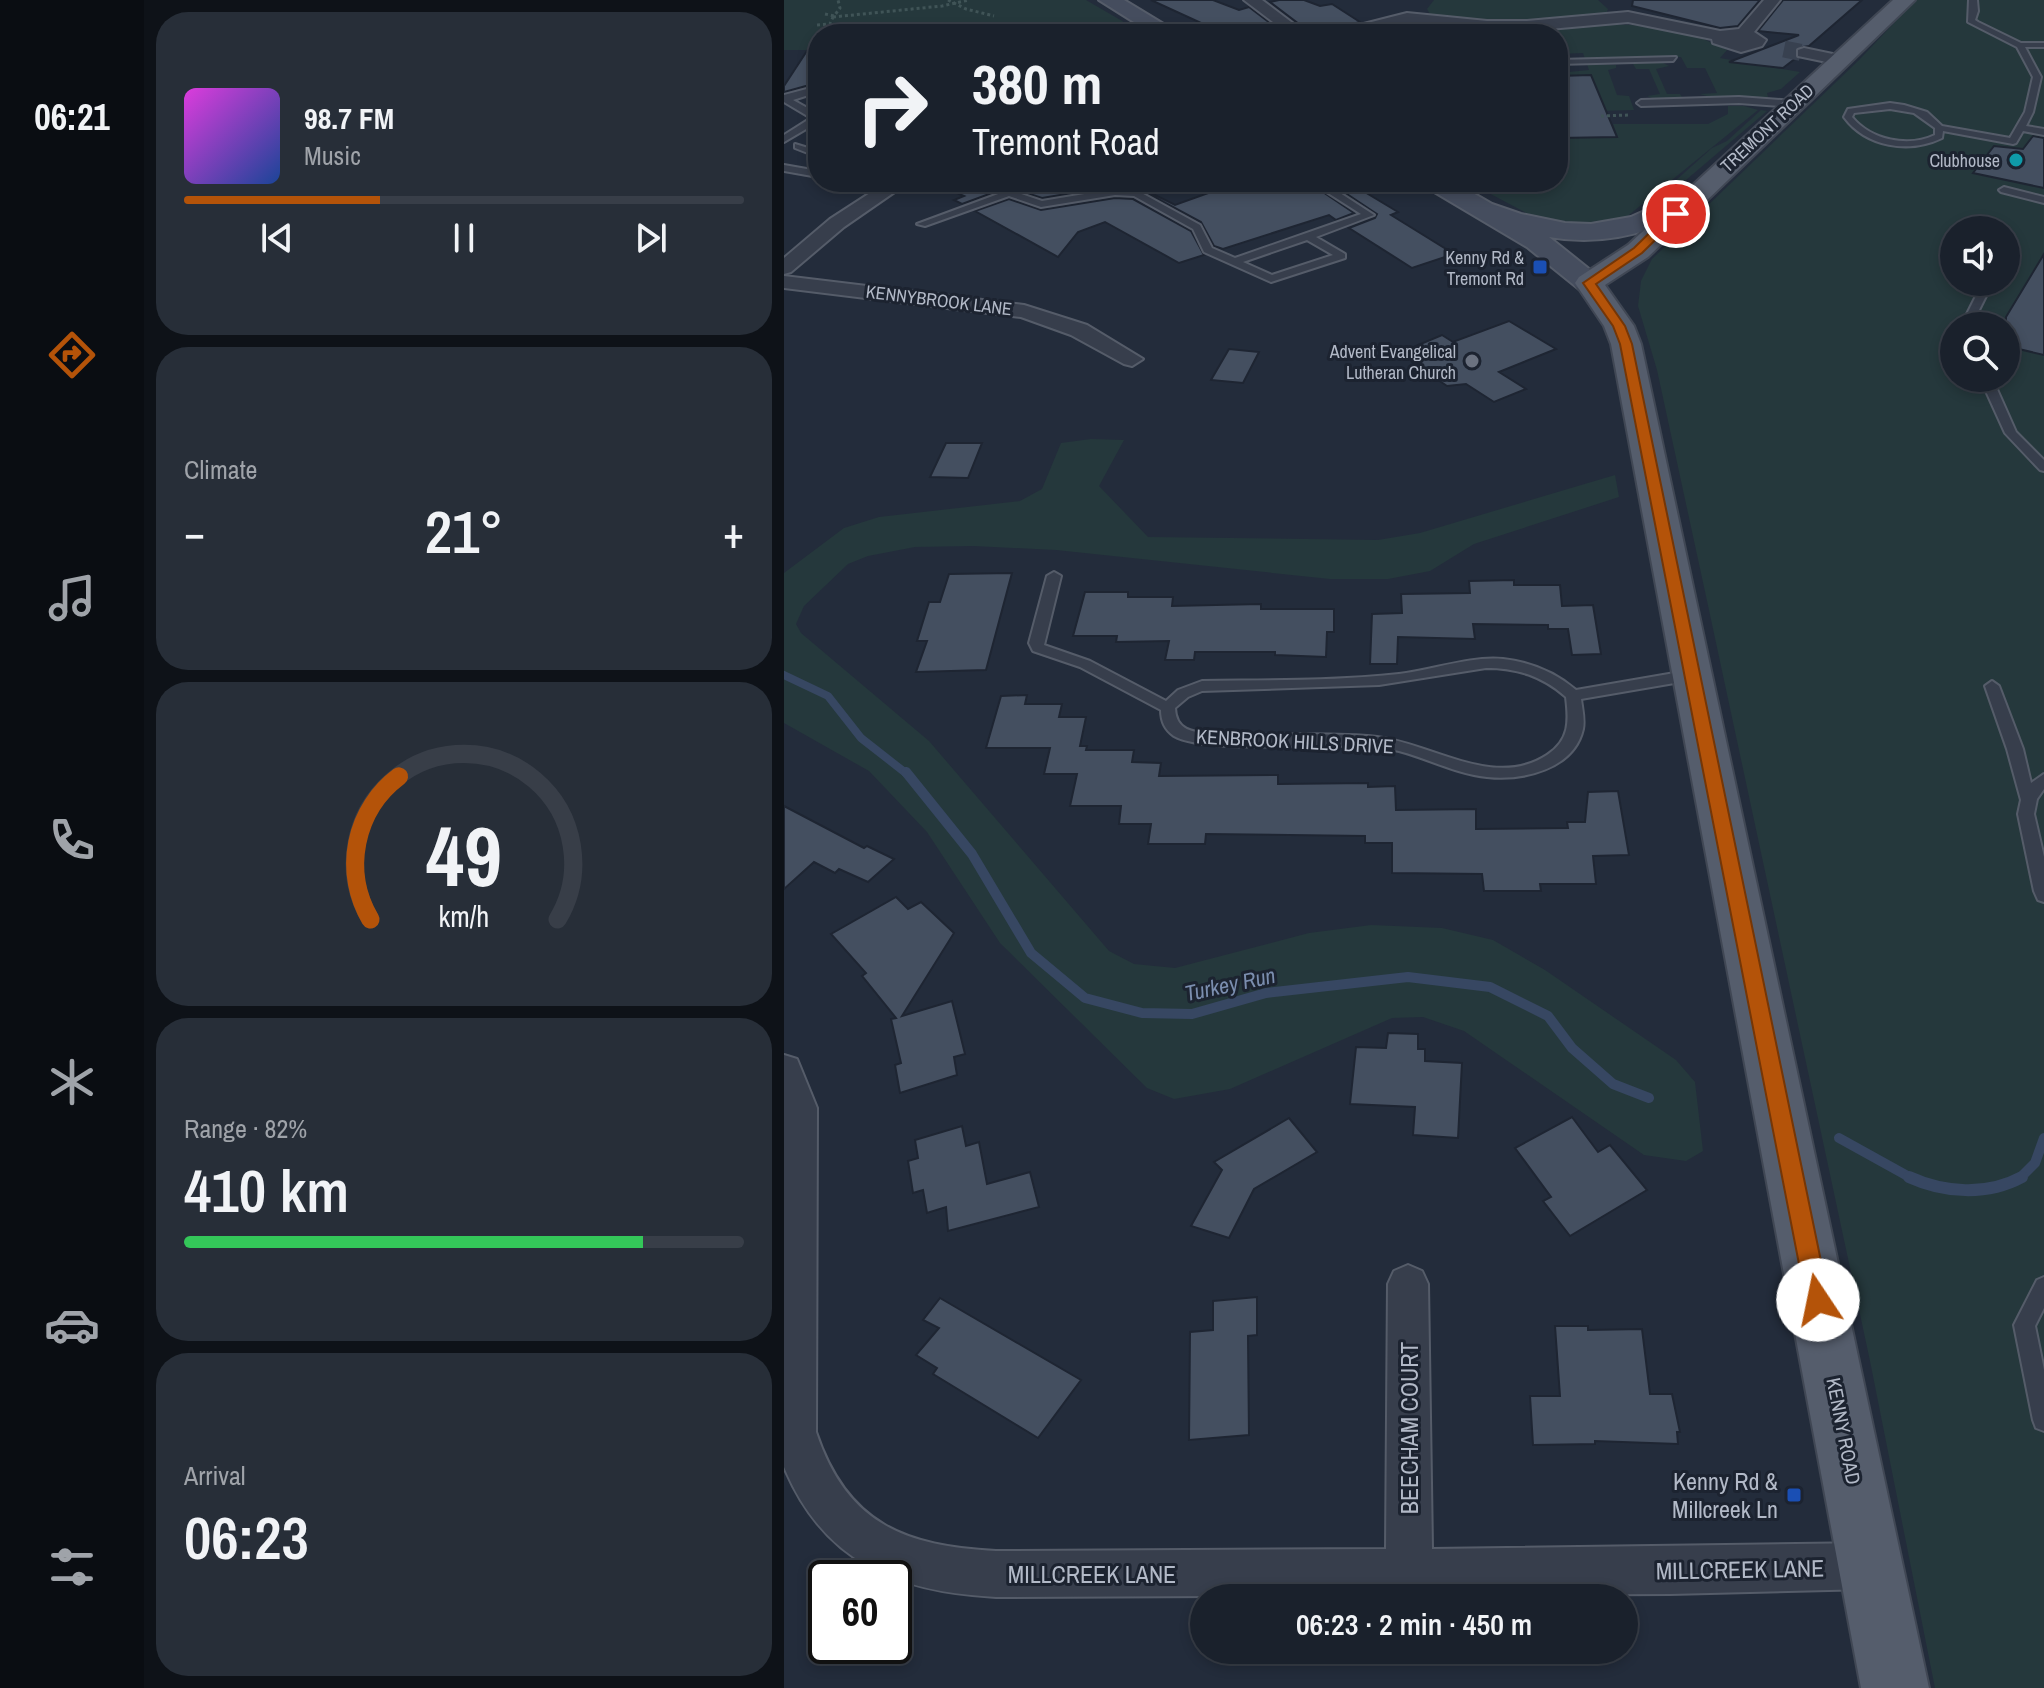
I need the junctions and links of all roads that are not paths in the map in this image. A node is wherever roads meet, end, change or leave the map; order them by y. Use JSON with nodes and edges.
{"nodes":[{"id":1,"x":1109,"y":0,"type":"edge"},
{"id":2,"x":1252,"y":0,"type":"edge"},
{"id":3,"x":1420,"y":0,"type":"edge"},
{"id":4,"x":1611,"y":0,"type":"edge"},
{"id":5,"x":1772,"y":0,"type":"edge"},
{"id":6,"x":1905,"y":0,"type":"edge"},
{"id":7,"x":1973,"y":0,"type":"edge"},
{"id":8,"x":1628,"y":17,"type":"junction"},
{"id":9,"x":1407,"y":18,"type":"junction"},
{"id":10,"x":1151,"y":24,"type":"edge"},
{"id":11,"x":1285,"y":24,"type":"edge"},
{"id":12,"x":1383,"y":24,"type":"edge"},
{"id":13,"x":1467,"y":24,"type":"edge"},
{"id":14,"x":1549,"y":24,"type":"edge"},
{"id":15,"x":2020,"y":45,"type":"junction"},
{"id":16,"x":2044,"y":45,"type":"edge"},
{"id":17,"x":1804,"y":53,"type":"tunnel mouth"},
{"id":18,"x":1673,"y":59,"type":"dead end"},
{"id":19,"x":1841,"y":60,"type":"junction"},
{"id":20,"x":1568,"y":62,"type":"edge"},
{"id":21,"x":808,"y":92,"type":"edge"},
{"id":22,"x":785,"y":99,"type":"edge"},
{"id":23,"x":1641,"y":103,"type":"dead end"},
{"id":24,"x":1794,"y":104,"type":"junction"},
{"id":25,"x":808,"y":112,"type":"edge"},
{"id":26,"x":808,"y":125,"type":"edge"},
{"id":27,"x":1939,"y":128,"type":"junction"},
{"id":28,"x":2021,"y":128,"type":"junction"},
{"id":29,"x":2044,"y":132,"type":"edge"},
{"id":30,"x":784,"y":139,"type":"edge"},
{"id":31,"x":798,"y":146,"type":"dead end"},
{"id":32,"x":808,"y":150,"type":"edge"},
{"id":33,"x":784,"y":168,"type":"edge"},
{"id":34,"x":808,"y":170,"type":"edge"},
{"id":35,"x":804,"y":172,"type":"junction"},
{"id":36,"x":808,"y":173,"type":"edge"},
{"id":37,"x":2004,"y":190,"type":"dead end"},
{"id":38,"x":884,"y":192,"type":"edge"},
{"id":39,"x":1332,"y":192,"type":"edge"},
{"id":40,"x":1452,"y":192,"type":"edge"},
{"id":41,"x":1136,"y":193,"type":"joint"},
{"id":42,"x":1699,"y":193,"type":"junction"},
{"id":43,"x":2044,"y":200,"type":"edge"},
{"id":44,"x":1481,"y":209,"type":"junction"},
{"id":45,"x":922,"y":224,"type":"dead end"},
{"id":46,"x":1308,"y":236,"type":"junction"},
{"id":47,"x":1234,"y":262,"type":"junction"},
{"id":48,"x":784,"y":268,"type":"edge"},
{"id":49,"x":784,"y":282,"type":"edge"},
{"id":50,"x":1589,"y":283,"type":"junction"},
{"id":51,"x":1626,"y":344,"type":"junction"},
{"id":52,"x":1132,"y":359,"type":"dead end"},
{"id":53,"x":1992,"y":392,"type":"edge"},
{"id":54,"x":2044,"y":467,"type":"edge"},
{"id":55,"x":1054,"y":576,"type":"dead end"},
{"id":56,"x":1692,"y":675,"type":"junction"},
{"id":57,"x":1992,"y":686,"type":"dead end"},
{"id":58,"x":1573,"y":695,"type":"junction"},
{"id":59,"x":1168,"y":708,"type":"junction"},
{"id":60,"x":2044,"y":779,"type":"edge"},
{"id":61,"x":2028,"y":799,"type":"junction"},
{"id":62,"x":2044,"y":896,"type":"edge"},
{"id":63,"x":784,"y":1070,"type":"edge"},
{"id":64,"x":1408,"y":1284,"type":"dead end"},
{"id":65,"x":2044,"y":1287,"type":"edge"},
{"id":66,"x":789,"y":1329,"type":"edge"},
{"id":67,"x":2044,"y":1420,"type":"edge"},
{"id":68,"x":1870,"y":1566,"type":"junction"},
{"id":69,"x":1409,"y":1571,"type":"junction"},
{"id":70,"x":1895,"y":1688,"type":"edge"}],
"edges":[{"from":1,"to":10,"type":"main road"},
{"from":2,"to":11,"type":"street"},
{"from":3,"to":9,"type":"street"},
{"from":4,"to":8,"type":"street"},
{"from":5,"to":8,"type":"street"},
{"from":6,"to":19,"type":"main road","name":"TREMONT ROAD"},
{"from":7,"to":15,"type":"lane"},
{"from":8,"to":14,"type":"street"},
{"from":9,"to":12,"type":"street"},
{"from":9,"to":13,"type":"street"},
{"from":15,"to":16,"type":"lane"},
{"from":15,"to":28,"type":"lane"},
{"from":17,"to":19,"type":"street"},
{"from":18,"to":20,"type":"lane"},
{"from":19,"to":24,"type":"main road","name":"TREMONT ROAD"},
{"from":21,"to":22,"type":"lane"},
{"from":22,"to":25,"type":"lane"},
{"from":23,"to":24,"type":"lane"},
{"from":24,"to":42,"type":"main road","name":"TREMONT ROAD"},
{"from":26,"to":30,"type":"lane"},
{"from":27,"to":27,"type":"lane"},
{"from":27,"to":28,"type":"lane"},
{"from":28,"to":29,"type":"lane"},
{"from":31,"to":32,"type":"lane"},
{"from":33,"to":35,"type":"lane"},
{"from":34,"to":35,"type":"lane"},
{"from":35,"to":36,"type":"lane"},
{"from":37,"to":43,"type":"lane"},
{"from":38,"to":48,"type":"street"},
{"from":39,"to":46,"type":"lane"},
{"from":40,"to":44,"type":"main road","name":"KENNY ROAD"},
{"from":41,"to":45,"type":"lane"},
{"from":41,"to":47,"type":"lane"},
{"from":42,"to":44,"type":"main road"},
{"from":42,"to":50,"type":"main road","name":"TREMONT ROAD"},
{"from":42,"to":51,"type":"main road"},
{"from":44,"to":50,"type":"main road","name":"KENNY ROAD"},
{"from":46,"to":47,"type":"lane"},
{"from":46,"to":47,"type":"lane"},
{"from":49,"to":52,"type":"street","name":"KENNYBROOK LANE"},
{"from":50,"to":51,"type":"main road","name":"KENNY ROAD"},
{"from":51,"to":56,"type":"main road","name":"KENNY ROAD"},
{"from":53,"to":54,"type":"lane"},
{"from":55,"to":59,"type":"lane","name":"KENBROOK HILLS DRIVE"},
{"from":56,"to":58,"type":"lane"},
{"from":56,"to":68,"type":"main road","name":"KENNY ROAD"},
{"from":57,"to":61,"type":"lane"},
{"from":58,"to":59,"type":"lane"},
{"from":58,"to":59,"type":"lane","name":"KENBROOK HILLS DRIVE"},
{"from":60,"to":61,"type":"lane"},
{"from":61,"to":62,"type":"lane"},
{"from":63,"to":66,"type":"street","name":"MILLCREEK LANE"},
{"from":64,"to":69,"type":"street","name":"BEECHAM COURT"},
{"from":65,"to":67,"type":"lane"},
{"from":66,"to":69,"type":"street","name":"MILLCREEK LANE"},
{"from":68,"to":69,"type":"street","name":"MILLCREEK LANE"},
{"from":68,"to":70,"type":"main road","name":"KENNY ROAD"}]}
